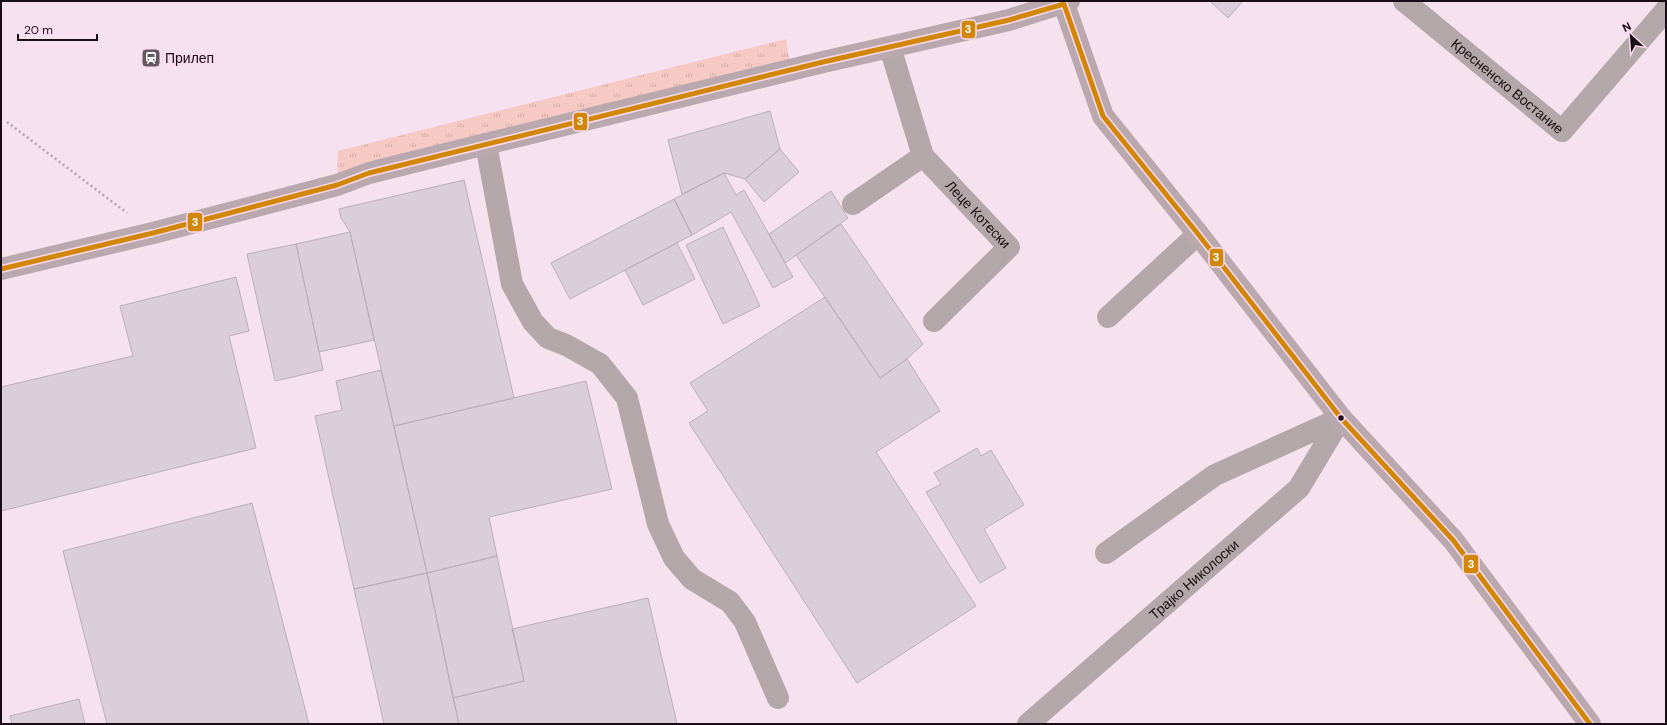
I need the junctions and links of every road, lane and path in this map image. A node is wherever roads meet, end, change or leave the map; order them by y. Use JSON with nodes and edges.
{"nodes":[{"id":1,"x":1404,"y":1,"type":"edge"},
{"id":2,"x":1066,"y":2,"type":"edge"},
{"id":3,"x":1666,"y":10,"type":"edge"},
{"id":4,"x":890,"y":46,"type":"junction"},
{"id":5,"x":7,"y":122,"type":"dead end"},
{"id":6,"x":486,"y":144,"type":"junction"},
{"id":7,"x":923,"y":156,"type":"junction"},
{"id":8,"x":853,"y":204,"type":"dead end"},
{"id":9,"x":153,"y":233,"type":"junction"},
{"id":10,"x":1198,"y":234,"type":"junction"},
{"id":11,"x":1,"y":270,"type":"edge"},
{"id":12,"x":1108,"y":317,"type":"dead end"},
{"id":13,"x":934,"y":322,"type":"dead end"},
{"id":14,"x":1341,"y":418,"type":"junction"},
{"id":15,"x":1106,"y":553,"type":"dead end"},
{"id":16,"x":778,"y":698,"type":"dead end"},
{"id":17,"x":1028,"y":724,"type":"edge"},
{"id":18,"x":1590,"y":724,"type":"edge"}],
"edges":[{"from":1,"to":3,"type":"street","name":"Кресненско Востание"},
{"from":2,"to":4,"type":"main road"},
{"from":2,"to":10,"type":"main road"},
{"from":4,"to":6,"type":"main road"},
{"from":4,"to":7,"type":"street","name":"Леце Котески"},
{"from":5,"to":9,"type":"path"},
{"from":6,"to":9,"type":"main road"},
{"from":6,"to":16,"type":"street"},
{"from":7,"to":8,"type":"street"},
{"from":7,"to":13,"type":"street","name":"Леце Котески"},
{"from":9,"to":11,"type":"main road"},
{"from":10,"to":12,"type":"street"},
{"from":10,"to":14,"type":"main road"},
{"from":14,"to":15,"type":"street"},
{"from":14,"to":17,"type":"street","name":"Трајко Николоски"},
{"from":14,"to":18,"type":"main road"}]}
